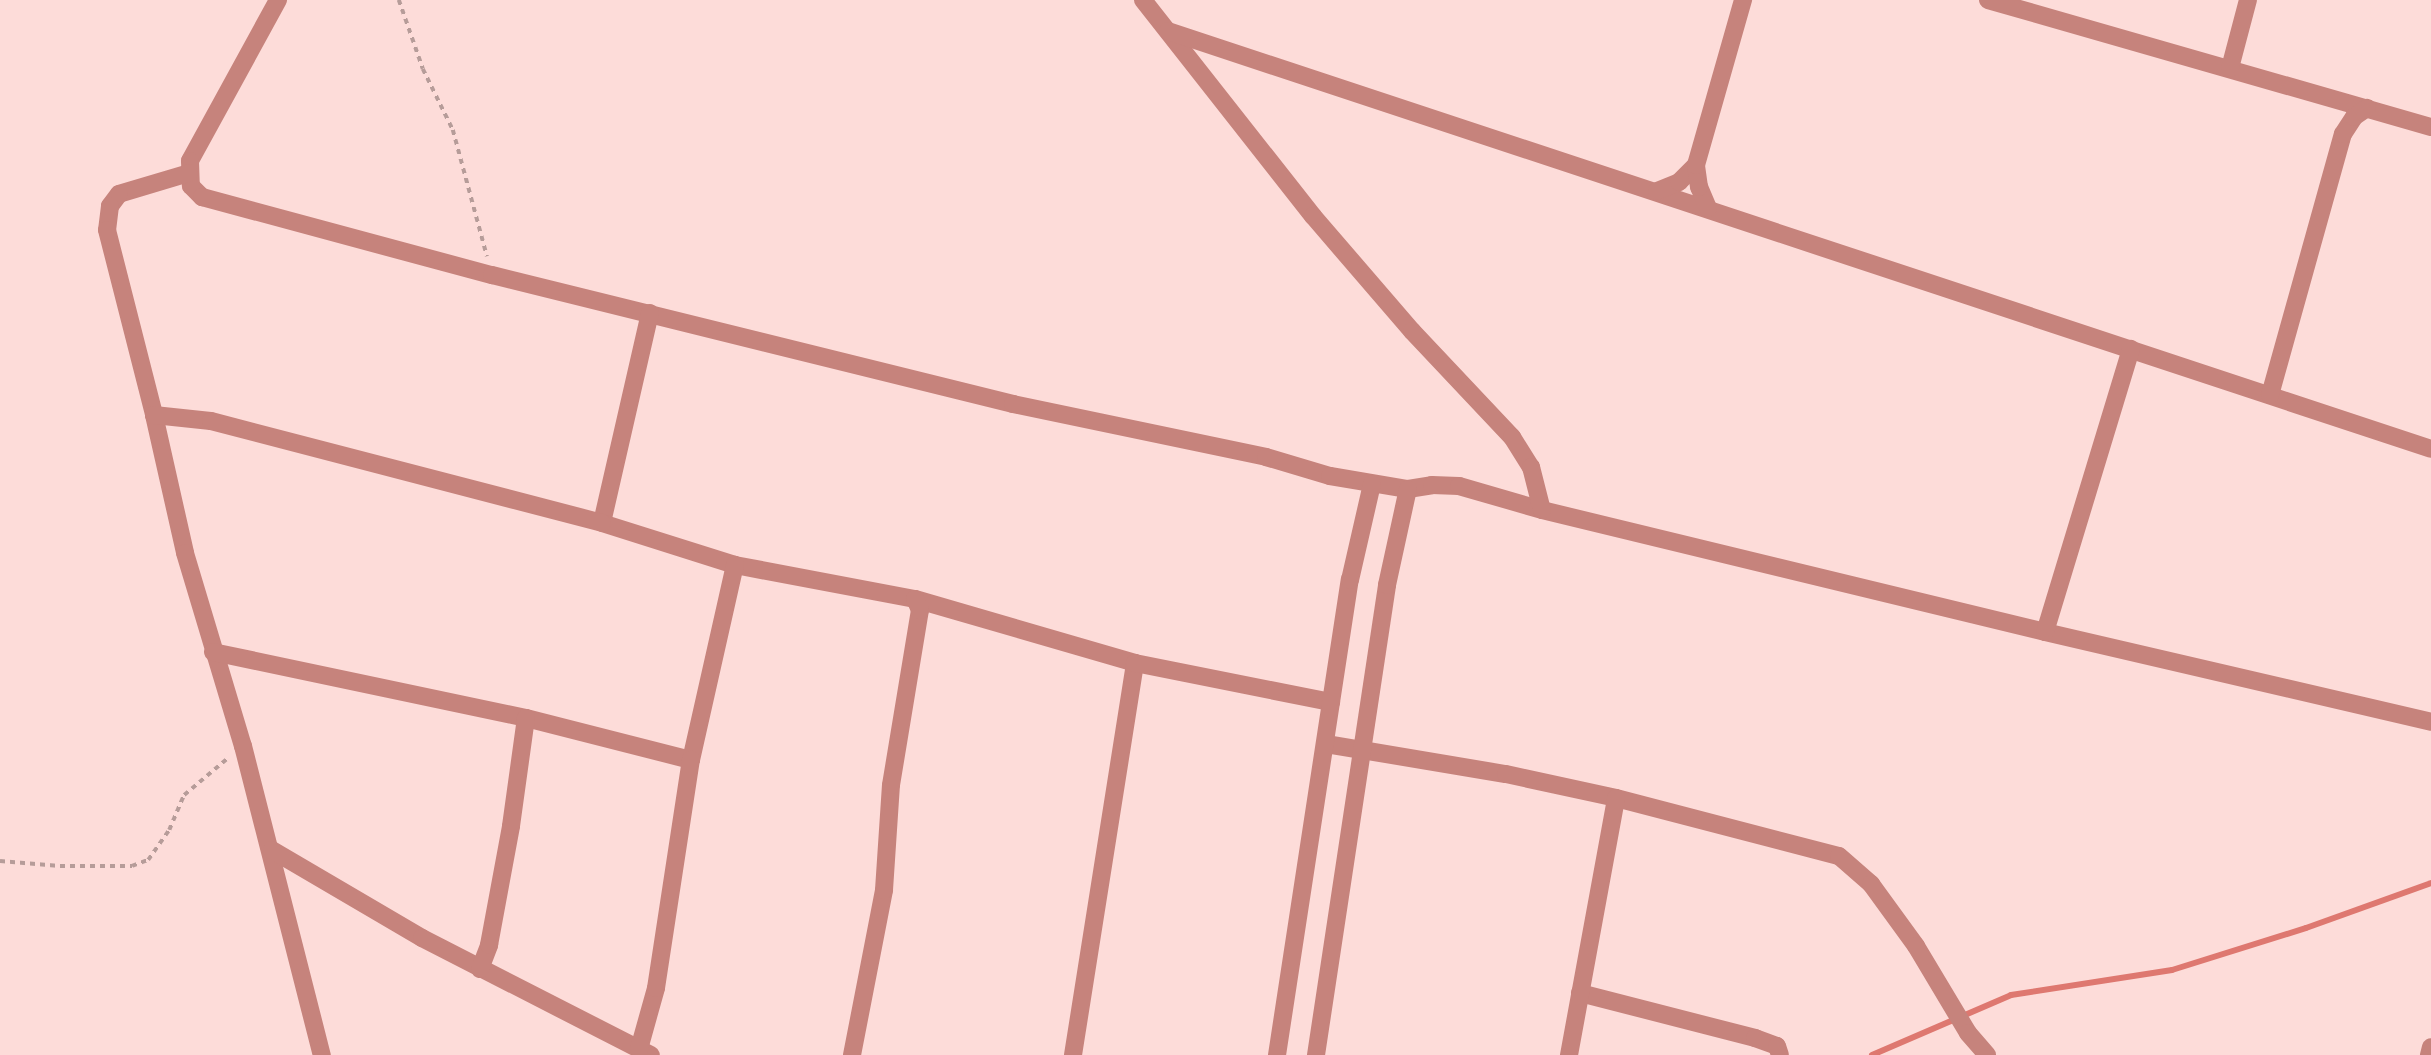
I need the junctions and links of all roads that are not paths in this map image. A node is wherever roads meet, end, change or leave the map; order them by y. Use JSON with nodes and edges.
{"nodes":[{"id":1,"x":278,"y":0,"type":"edge"},
{"id":2,"x":1143,"y":0,"type":"edge"},
{"id":3,"x":1743,"y":0,"type":"edge"},
{"id":4,"x":1988,"y":0,"type":"edge"},
{"id":5,"x":2248,"y":0,"type":"edge"},
{"id":6,"x":1168,"y":31,"type":"junction"},
{"id":7,"x":2231,"y":68,"type":"junction"},
{"id":8,"x":2367,"y":108,"type":"junction"},
{"id":9,"x":2431,"y":127,"type":"edge"},
{"id":10,"x":1696,"y":165,"type":"junction"},
{"id":11,"x":189,"y":173,"type":"junction"},
{"id":12,"x":1657,"y":191,"type":"junction"},
{"id":13,"x":1709,"y":208,"type":"junction"},
{"id":14,"x":650,"y":313,"type":"junction"},
{"id":15,"x":2130,"y":349,"type":"junction"},
{"id":16,"x":2270,"y":395,"type":"junction"},
{"id":17,"x":154,"y":415,"type":"junction"},
{"id":18,"x":2431,"y":449,"type":"edge"},
{"id":19,"x":1373,"y":484,"type":"junction"},
{"id":20,"x":1408,"y":489,"type":"junction"},
{"id":21,"x":1542,"y":510,"type":"junction"},
{"id":22,"x":602,"y":523,"type":"junction"},
{"id":23,"x":735,"y":565,"type":"junction"},
{"id":24,"x":915,"y":599,"type":"junction"},
{"id":25,"x":2045,"y":632,"type":"junction"},
{"id":26,"x":213,"y":652,"type":"junction"},
{"id":27,"x":1135,"y":663,"type":"junction"},
{"id":28,"x":1331,"y":702,"type":"junction"},
{"id":29,"x":526,"y":718,"type":"junction"},
{"id":30,"x":2431,"y":722,"type":"edge"},
{"id":31,"x":1326,"y":744,"type":"junction"},
{"id":32,"x":1363,"y":749,"type":"junction"},
{"id":33,"x":691,"y":760,"type":"junction"},
{"id":34,"x":1616,"y":798,"type":"junction"},
{"id":35,"x":272,"y":850,"type":"junction"},
{"id":36,"x":480,"y":969,"type":"junction"},
{"id":37,"x":1580,"y":993,"type":"junction"},
{"id":38,"x":2431,"y":1047,"type":"edge"},
{"id":39,"x":645,"y":1052,"type":"edge"},
{"id":40,"x":323,"y":1055,"type":"edge"},
{"id":41,"x":852,"y":1055,"type":"edge"},
{"id":42,"x":1073,"y":1055,"type":"edge"},
{"id":43,"x":1277,"y":1055,"type":"edge"},
{"id":44,"x":1316,"y":1055,"type":"edge"},
{"id":45,"x":1569,"y":1055,"type":"edge"},
{"id":46,"x":1780,"y":1055,"type":"edge"},
{"id":47,"x":1987,"y":1055,"type":"edge"},
{"id":48,"x":2429,"y":1055,"type":"edge"}],
"edges":[{"from":1,"to":11,"type":"street"},
{"from":2,"to":6,"type":"street"},
{"from":3,"to":10,"type":"street"},
{"from":4,"to":7,"type":"street"},
{"from":5,"to":7,"type":"street"},
{"from":6,"to":12,"type":"street"},
{"from":6,"to":21,"type":"street"},
{"from":7,"to":8,"type":"street"},
{"from":8,"to":9,"type":"street"},
{"from":8,"to":16,"type":"street"},
{"from":10,"to":12,"type":"street"},
{"from":10,"to":13,"type":"street"},
{"from":11,"to":14,"type":"street"},
{"from":11,"to":17,"type":"street"},
{"from":12,"to":13,"type":"street"},
{"from":13,"to":15,"type":"street"},
{"from":14,"to":19,"type":"street"},
{"from":14,"to":22,"type":"street"},
{"from":15,"to":16,"type":"street"},
{"from":15,"to":25,"type":"street"},
{"from":16,"to":18,"type":"street"},
{"from":17,"to":22,"type":"street"},
{"from":17,"to":26,"type":"street"},
{"from":19,"to":20,"type":"street"},
{"from":19,"to":28,"type":"street"},
{"from":20,"to":21,"type":"street"},
{"from":20,"to":32,"type":"street"},
{"from":21,"to":25,"type":"street"},
{"from":22,"to":23,"type":"street"},
{"from":23,"to":24,"type":"street"},
{"from":23,"to":33,"type":"street"},
{"from":24,"to":27,"type":"street"},
{"from":24,"to":41,"type":"street"},
{"from":25,"to":30,"type":"street"},
{"from":26,"to":29,"type":"street"},
{"from":26,"to":35,"type":"street"},
{"from":27,"to":28,"type":"street"},
{"from":27,"to":42,"type":"street"},
{"from":28,"to":31,"type":"street"},
{"from":29,"to":33,"type":"street"},
{"from":29,"to":36,"type":"street"},
{"from":31,"to":32,"type":"street"},
{"from":31,"to":43,"type":"street"},
{"from":32,"to":34,"type":"street"},
{"from":32,"to":44,"type":"street"},
{"from":33,"to":39,"type":"street"},
{"from":34,"to":37,"type":"street"},
{"from":34,"to":47,"type":"street"},
{"from":35,"to":36,"type":"street"},
{"from":35,"to":40,"type":"street"},
{"from":36,"to":39,"type":"street"},
{"from":37,"to":45,"type":"street"},
{"from":37,"to":46,"type":"street"},
{"from":38,"to":48,"type":"street"}]}
